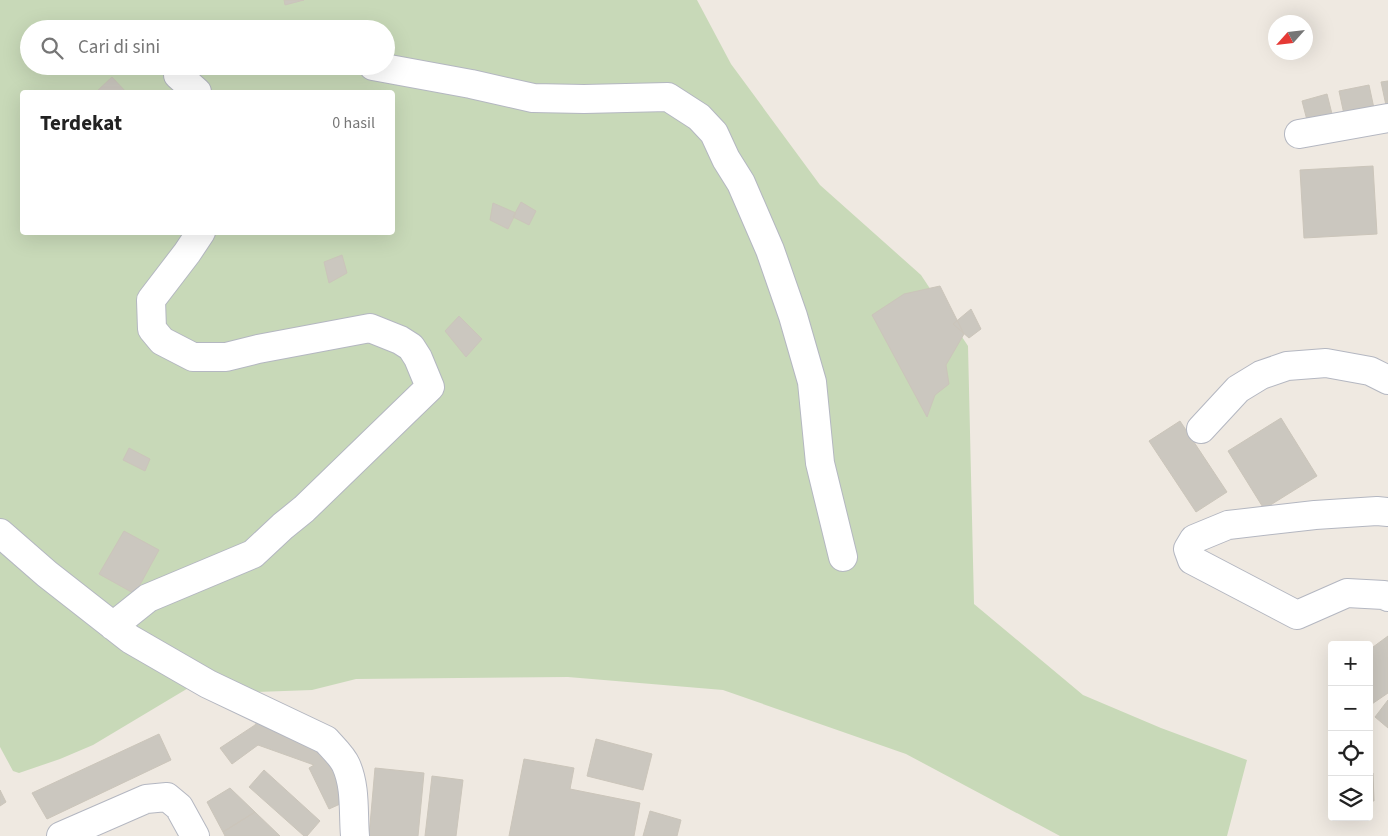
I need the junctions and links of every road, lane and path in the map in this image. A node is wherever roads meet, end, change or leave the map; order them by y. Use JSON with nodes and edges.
{"nodes":[{"id":1,"x":395,"y":70,"type":"edge"},
{"id":2,"x":178,"y":75,"type":"edge"},
{"id":3,"x":195,"y":90,"type":"edge"},
{"id":4,"x":1388,"y":118,"type":"edge"},
{"id":5,"x":1299,"y":134,"type":"dead end"},
{"id":6,"x":199,"y":235,"type":"edge"},
{"id":7,"x":1388,"y":380,"type":"edge"},
{"id":8,"x":1202,"y":429,"type":"dead end"},
{"id":9,"x":1388,"y":512,"type":"edge"},
{"id":10,"x":0,"y":533,"type":"edge"},
{"id":11,"x":843,"y":557,"type":"dead end"},
{"id":12,"x":1388,"y":597,"type":"edge"},
{"id":13,"x":113,"y":626,"type":"junction"},
{"id":14,"x":61,"y":836,"type":"edge"},
{"id":15,"x":195,"y":836,"type":"edge"},
{"id":16,"x":355,"y":836,"type":"edge"}],
"edges":[{"from":1,"to":11,"type":"street"},
{"from":2,"to":3,"type":"street"},
{"from":4,"to":5,"type":"street"},
{"from":6,"to":13,"type":"street"},
{"from":7,"to":8,"type":"street"},
{"from":9,"to":12,"type":"street"},
{"from":10,"to":13,"type":"street"},
{"from":13,"to":16,"type":"street"},
{"from":14,"to":15,"type":"street"}]}
